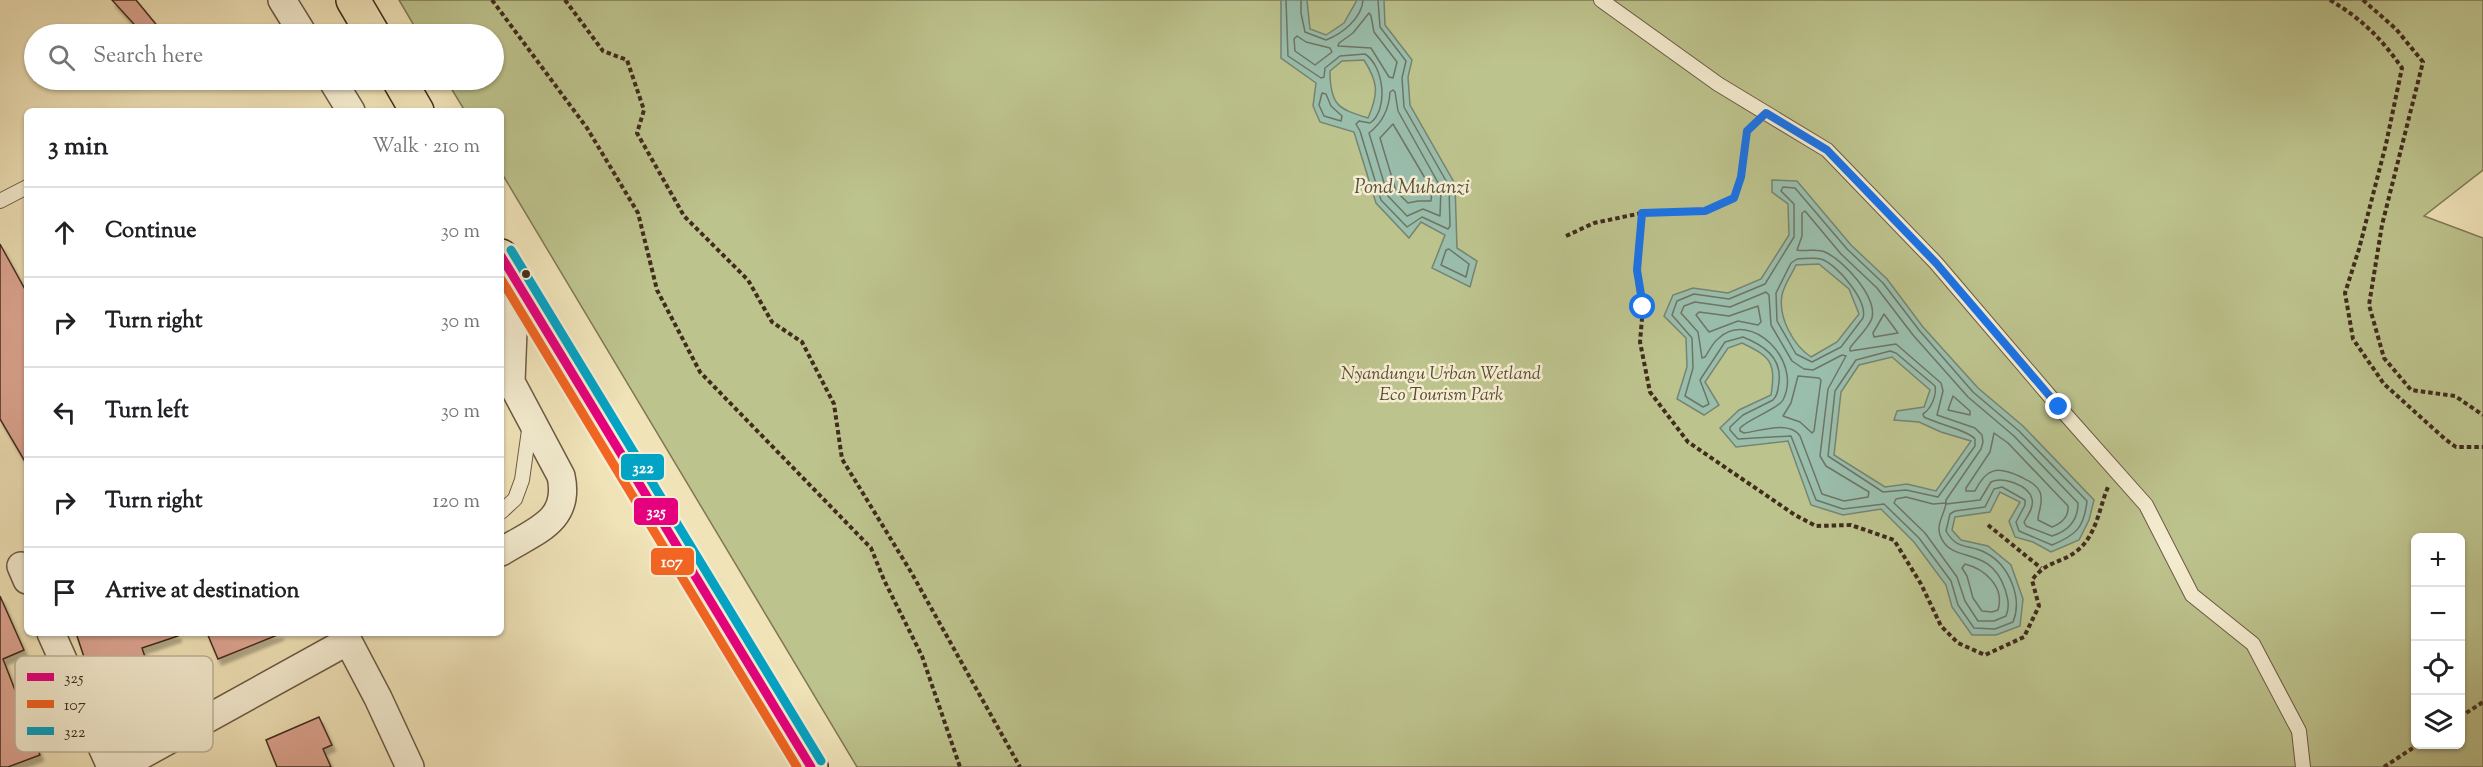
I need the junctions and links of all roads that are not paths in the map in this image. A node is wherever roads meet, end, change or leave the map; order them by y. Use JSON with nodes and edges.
{"nodes":[{"id":1,"x":282,"y":0,"type":"edge"},
{"id":2,"x":353,"y":0,"type":"edge"},
{"id":3,"x":1601,"y":0,"type":"edge"},
{"id":4,"x":297,"y":24,"type":"edge"},
{"id":5,"x":367,"y":24,"type":"edge"},
{"id":6,"x":338,"y":90,"type":"edge"},
{"id":7,"x":405,"y":90,"type":"edge"},
{"id":8,"x":349,"y":108,"type":"edge"},
{"id":9,"x":415,"y":108,"type":"edge"},
{"id":10,"x":24,"y":189,"type":"edge"},
{"id":11,"x":0,"y":201,"type":"edge"},
{"id":12,"x":508,"y":268,"type":"edge"},
{"id":13,"x":506,"y":373,"type":"edge"},
{"id":14,"x":530,"y":418,"type":"junction"},
{"id":15,"x":504,"y":509,"type":"edge"},
{"id":16,"x":504,"y":550,"type":"edge"},
{"id":17,"x":52,"y":636,"type":"edge"},
{"id":18,"x":356,"y":637,"type":"edge"},
{"id":19,"x":61,"y":656,"type":"edge"},
{"id":20,"x":213,"y":716,"type":"edge"},
{"id":21,"x":104,"y":752,"type":"edge"},
{"id":22,"x":147,"y":752,"type":"edge"},
{"id":23,"x":111,"y":767,"type":"edge"},
{"id":24,"x":120,"y":767,"type":"edge"},
{"id":25,"x":410,"y":767,"type":"edge"},
{"id":26,"x":811,"y":767,"type":"edge"},
{"id":27,"x":2303,"y":767,"type":"edge"}],
"edges":[{"from":1,"to":4,"type":"street"},
{"from":2,"to":5,"type":"highway"},
{"from":3,"to":27,"type":"lane"},
{"from":6,"to":8,"type":"street"},
{"from":7,"to":9,"type":"highway"},
{"from":10,"to":11,"type":"lane"},
{"from":12,"to":13,"type":"street"},
{"from":12,"to":26,"type":"highway"},
{"from":13,"to":14,"type":"street"},
{"from":14,"to":15,"type":"lane"},
{"from":14,"to":16,"type":"street"},
{"from":17,"to":19,"type":"street"},
{"from":18,"to":20,"type":"street"},
{"from":18,"to":25,"type":"street"},
{"from":21,"to":23,"type":"street"},
{"from":22,"to":24,"type":"street"}]}
